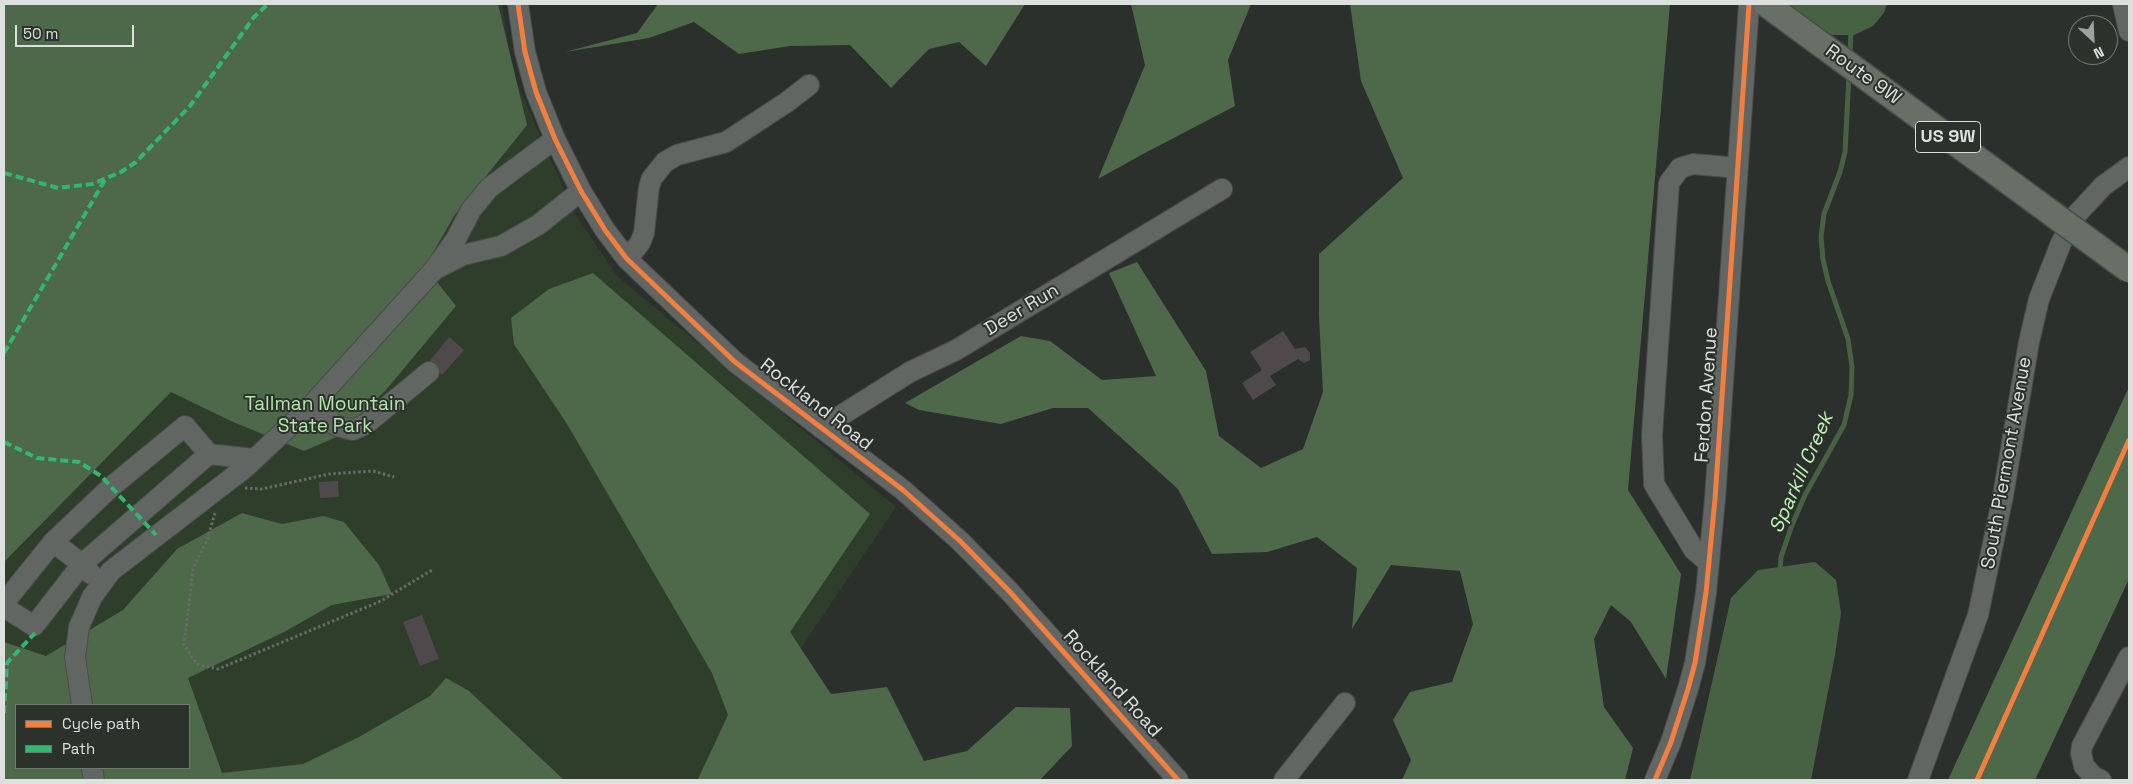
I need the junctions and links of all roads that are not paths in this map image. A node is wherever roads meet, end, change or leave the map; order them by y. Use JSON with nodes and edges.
{"nodes":[{"id":1,"x":518,"y":4,"type":"edge"},
{"id":2,"x":1749,"y":4,"type":"edge"},
{"id":3,"x":1766,"y":4,"type":"edge"},
{"id":4,"x":2123,"y":4,"type":"edge"},
{"id":5,"x":2129,"y":31,"type":"edge"},
{"id":6,"x":809,"y":85,"type":"dead end"},
{"id":7,"x":555,"y":139,"type":"junction"},
{"id":8,"x":2129,"y":167,"type":"edge"},
{"id":9,"x":1738,"y":168,"type":"junction"},
{"id":10,"x":1222,"y":189,"type":"dead end"},
{"id":11,"x":581,"y":191,"type":"junction"},
{"id":12,"x":628,"y":259,"type":"junction"},
{"id":13,"x":434,"y":270,"type":"junction"},
{"id":14,"x":2129,"y":270,"type":"edge"},
{"id":15,"x":429,"y":372,"type":"dead end"},
{"id":16,"x":312,"y":406,"type":"junction"},
{"id":17,"x":821,"y":428,"type":"junction"},
{"id":18,"x":209,"y":454,"type":"junction"},
{"id":19,"x":254,"y":459,"type":"junction"},
{"id":20,"x":53,"y":542,"type":"junction"},
{"id":21,"x":1709,"y":563,"type":"junction"},
{"id":22,"x":82,"y":564,"type":"junction"},
{"id":23,"x":101,"y":584,"type":"junction"},
{"id":24,"x":4,"y":605,"type":"edge"},
{"id":25,"x":2129,"y":657,"type":"edge"},
{"id":26,"x":1345,"y":703,"type":"dead end"},
{"id":27,"x":82,"y":704,"type":"edge"},
{"id":28,"x":1178,"y":780,"type":"edge"},
{"id":29,"x":1284,"y":780,"type":"edge"},
{"id":30,"x":1655,"y":780,"type":"edge"},
{"id":31,"x":1918,"y":780,"type":"edge"},
{"id":32,"x":2101,"y":780,"type":"edge"}],
"edges":[{"from":1,"to":7,"type":"street","name":"Rockland Road"},
{"from":2,"to":9,"type":"street","name":"Ferdon Avenue"},
{"from":3,"to":14,"type":"main road","name":"Route 9W","number":"US 9W","bridge":true},
{"from":4,"to":5,"type":"street"},
{"from":6,"to":12,"type":"street"},
{"from":7,"to":11,"type":"street","name":"Rockland Road"},
{"from":7,"to":13,"type":"street"},
{"from":8,"to":31,"type":"street","name":"South Piermont Avenue"},
{"from":9,"to":21,"type":"street","name":"Ferdon Avenue"},
{"from":9,"to":21,"type":"street"},
{"from":10,"to":17,"type":"street","name":"Deer Run"},
{"from":11,"to":12,"type":"street","name":"Rockland Road"},
{"from":11,"to":13,"type":"street"},
{"from":12,"to":17,"type":"street","name":"Rockland Road"},
{"from":13,"to":16,"type":"street"},
{"from":15,"to":16,"type":"street"},
{"from":16,"to":19,"type":"street"},
{"from":17,"to":28,"type":"street","name":"Rockland Road"},
{"from":18,"to":19,"type":"street"},
{"from":18,"to":20,"type":"street"},
{"from":18,"to":22,"type":"street"},
{"from":19,"to":23,"type":"street"},
{"from":20,"to":22,"type":"street"},
{"from":20,"to":24,"type":"street"},
{"from":21,"to":30,"type":"street","name":"Ferdon Avenue"},
{"from":22,"to":23,"type":"street"},
{"from":22,"to":24,"type":"street"},
{"from":23,"to":27,"type":"street"},
{"from":25,"to":32,"type":"street"},
{"from":26,"to":29,"type":"street"}]}
